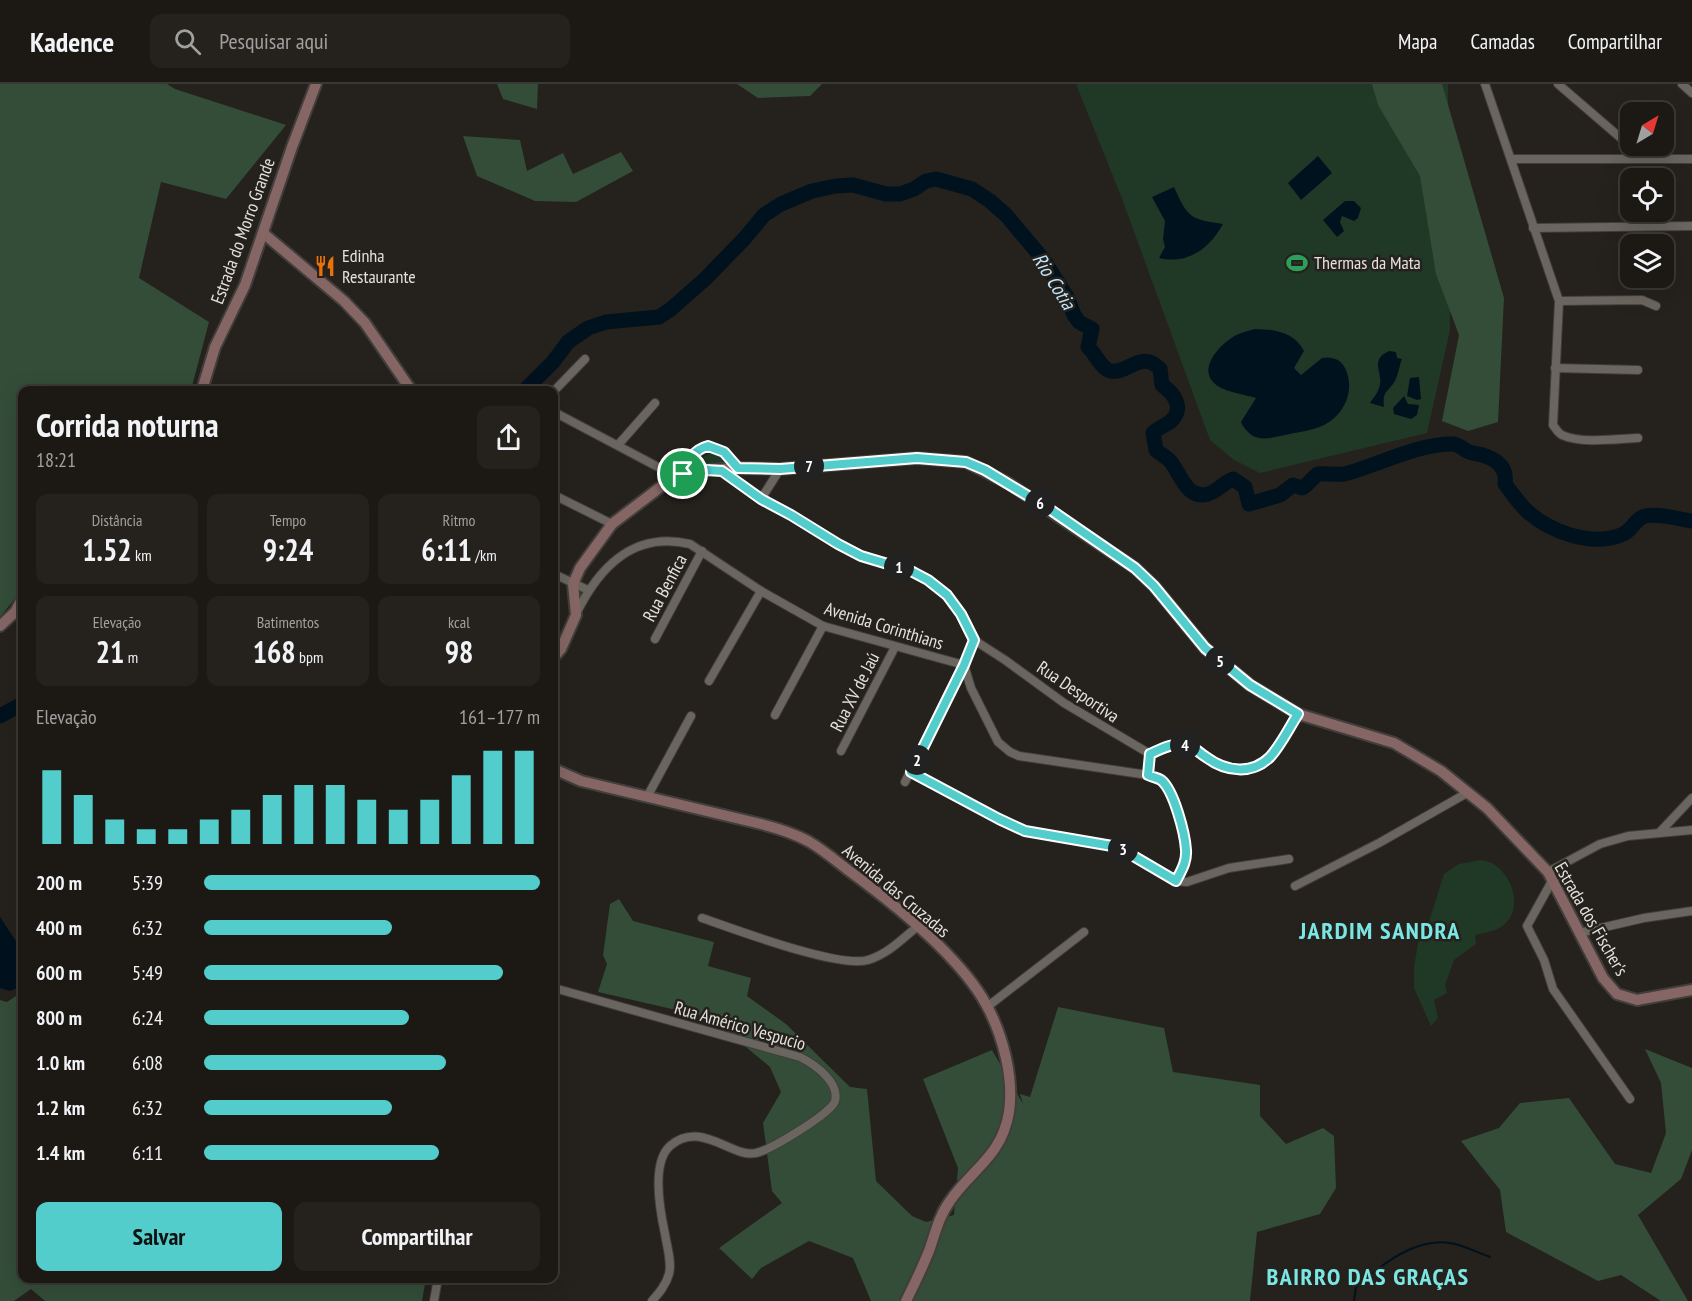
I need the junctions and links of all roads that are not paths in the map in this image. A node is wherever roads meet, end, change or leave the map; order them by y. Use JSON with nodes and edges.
{"nodes":[{"id":1,"x":316,"y":84,"type":"edge"},
{"id":2,"x":1485,"y":84,"type":"edge"},
{"id":3,"x":1558,"y":84,"type":"edge"},
{"id":4,"x":1682,"y":84,"type":"edge"},
{"id":5,"x":1692,"y":93,"type":"edge"},
{"id":6,"x":1644,"y":158,"type":"junction"},
{"id":7,"x":1510,"y":159,"type":"junction"},
{"id":8,"x":1692,"y":159,"type":"edge"},
{"id":9,"x":1692,"y":226,"type":"edge"},
{"id":10,"x":1533,"y":228,"type":"junction"},
{"id":11,"x":263,"y":232,"type":"junction"},
{"id":12,"x":1559,"y":301,"type":"junction"},
{"id":13,"x":1656,"y":306,"type":"dead end"},
{"id":14,"x":585,"y":359,"type":"dead end"},
{"id":15,"x":1555,"y":368,"type":"junction"},
{"id":16,"x":1638,"y":370,"type":"dead end"},
{"id":17,"x":203,"y":386,"type":"edge"},
{"id":18,"x":408,"y":386,"type":"edge"},
{"id":19,"x":558,"y":387,"type":"edge"},
{"id":20,"x":655,"y":403,"type":"dead end"},
{"id":21,"x":558,"y":414,"type":"edge"},
{"id":22,"x":1638,"y":438,"type":"dead end"},
{"id":23,"x":618,"y":445,"type":"junction"},
{"id":24,"x":738,"y":468,"type":"junction"},
{"id":25,"x":780,"y":469,"type":"junction"},
{"id":26,"x":722,"y":471,"type":"junction"},
{"id":27,"x":679,"y":475,"type":"junction"},
{"id":28,"x":558,"y":497,"type":"edge"},
{"id":29,"x":761,"y":499,"type":"junction"},
{"id":30,"x":612,"y":524,"type":"junction"},
{"id":31,"x":702,"y":551,"type":"junction"},
{"id":32,"x":558,"y":576,"type":"edge"},
{"id":33,"x":573,"y":584,"type":"junction"},
{"id":34,"x":588,"y":590,"type":"junction"},
{"id":35,"x":761,"y":591,"type":"junction"},
{"id":36,"x":18,"y":606,"type":"edge"},
{"id":37,"x":576,"y":615,"type":"junction"},
{"id":38,"x":0,"y":626,"type":"edge"},
{"id":39,"x":823,"y":627,"type":"junction"},
{"id":40,"x":655,"y":639,"type":"dead end"},
{"id":41,"x":974,"y":640,"type":"junction"},
{"id":42,"x":895,"y":647,"type":"junction"},
{"id":43,"x":558,"y":651,"type":"edge"},
{"id":44,"x":964,"y":665,"type":"junction"},
{"id":45,"x":709,"y":681,"type":"dead end"},
{"id":46,"x":1298,"y":714,"type":"junction"},
{"id":47,"x":775,"y":715,"type":"dead end"},
{"id":48,"x":691,"y":716,"type":"dead end"},
{"id":49,"x":841,"y":751,"type":"dead end"},
{"id":50,"x":1150,"y":754,"type":"junction"},
{"id":51,"x":558,"y":771,"type":"edge"},
{"id":52,"x":911,"y":772,"type":"junction"},
{"id":53,"x":1148,"y":775,"type":"junction"},
{"id":54,"x":905,"y":782,"type":"dead end"},
{"id":55,"x":1467,"y":794,"type":"junction"},
{"id":56,"x":647,"y":797,"type":"junction"},
{"id":57,"x":1692,"y":798,"type":"edge"},
{"id":58,"x":1692,"y":830,"type":"edge"},
{"id":59,"x":1659,"y":833,"type":"junction"},
{"id":60,"x":1288,"y":859,"type":"dead end"},
{"id":61,"x":1550,"y":877,"type":"junction"},
{"id":62,"x":1176,"y":881,"type":"junction"},
{"id":63,"x":1295,"y":886,"type":"dead end"},
{"id":64,"x":1692,"y":911,"type":"edge"},
{"id":65,"x":702,"y":918,"type":"dead end"},
{"id":66,"x":918,"y":926,"type":"junction"},
{"id":67,"x":1084,"y":932,"type":"dead end"},
{"id":68,"x":1579,"y":933,"type":"junction"},
{"id":69,"x":558,"y":989,"type":"edge"},
{"id":70,"x":1692,"y":990,"type":"edge"},
{"id":71,"x":987,"y":1007,"type":"junction"},
{"id":72,"x":1630,"y":1099,"type":"dead end"},
{"id":73,"x":437,"y":1283,"type":"edge"},
{"id":74,"x":434,"y":1301,"type":"edge"},
{"id":75,"x":652,"y":1301,"type":"edge"},
{"id":76,"x":906,"y":1301,"type":"edge"}],
"edges":[{"from":1,"to":11,"type":"street","name":"Estrada do Morro Grande"},
{"from":2,"to":7,"type":"street"},
{"from":3,"to":6,"type":"street"},
{"from":4,"to":5,"type":"street"},
{"from":6,"to":7,"type":"street"},
{"from":6,"to":8,"type":"street"},
{"from":7,"to":10,"type":"street"},
{"from":9,"to":10,"type":"street"},
{"from":10,"to":12,"type":"street"},
{"from":11,"to":17,"type":"street","name":"Estrada do Morro Grande"},
{"from":11,"to":18,"type":"street"},
{"from":12,"to":13,"type":"street"},
{"from":12,"to":15,"type":"street"},
{"from":14,"to":19,"type":"street"},
{"from":15,"to":16,"type":"street"},
{"from":15,"to":22,"type":"street"},
{"from":20,"to":23,"type":"street"},
{"from":21,"to":23,"type":"street"},
{"from":23,"to":27,"type":"street"},
{"from":24,"to":25,"type":"street","name":"Estrada dos Fischer's"},
{"from":24,"to":26,"type":"street","name":"Estrada dos Fischer's"},
{"from":24,"to":27,"type":"street"},
{"from":25,"to":29,"type":"street"},
{"from":25,"to":46,"type":"street","name":"Estrada dos Fischer's"},
{"from":26,"to":27,"type":"street","name":"Estrada dos Fischer's"},
{"from":26,"to":29,"type":"street"},
{"from":27,"to":30,"type":"street","name":"Estrada dos Fischer's"},
{"from":28,"to":30,"type":"street"},
{"from":29,"to":41,"type":"street"},
{"from":30,"to":33,"type":"street","name":"Estrada dos Fischer's"},
{"from":31,"to":34,"type":"street","name":"Avenida Corinthians"},
{"from":31,"to":35,"type":"street","name":"Avenida Corinthians"},
{"from":31,"to":40,"type":"street","name":"Rua Benfica"},
{"from":32,"to":33,"type":"street"},
{"from":33,"to":34,"type":"street"},
{"from":33,"to":37,"type":"street"},
{"from":34,"to":37,"type":"street","name":"Avenida Corinthians"},
{"from":35,"to":39,"type":"street","name":"Avenida Corinthians"},
{"from":35,"to":45,"type":"street"},
{"from":36,"to":38,"type":"street"},
{"from":37,"to":43,"type":"street"},
{"from":39,"to":42,"type":"street","name":"Avenida Corinthians"},
{"from":39,"to":47,"type":"street"},
{"from":41,"to":44,"type":"street"},
{"from":41,"to":50,"type":"street","name":"Rua Desportiva"},
{"from":42,"to":44,"type":"street","name":"Avenida Corinthians"},
{"from":42,"to":49,"type":"street","name":"Rua XV de Jaú"},
{"from":44,"to":52,"type":"street"},
{"from":44,"to":53,"type":"street","name":"Avenida Corinthians"},
{"from":46,"to":50,"type":"street"},
{"from":46,"to":55,"type":"street","name":"Estrada dos Fischer's"},
{"from":48,"to":56,"type":"street"},
{"from":50,"to":53,"type":"street"},
{"from":51,"to":56,"type":"street","name":"Avenida das Cruzadas"},
{"from":52,"to":54,"type":"street"},
{"from":52,"to":62,"type":"street"},
{"from":53,"to":62,"type":"street"},
{"from":55,"to":61,"type":"street","name":"Estrada dos Fischer's"},
{"from":55,"to":63,"type":"street"},
{"from":56,"to":66,"type":"street","name":"Avenida das Cruzadas"},
{"from":57,"to":59,"type":"street"},
{"from":58,"to":59,"type":"street"},
{"from":59,"to":61,"type":"street"},
{"from":60,"to":62,"type":"street"},
{"from":61,"to":68,"type":"street","name":"Estrada dos Fischer's"},
{"from":61,"to":72,"type":"street"},
{"from":64,"to":68,"type":"street"},
{"from":65,"to":66,"type":"street"},
{"from":66,"to":71,"type":"street","name":"Avenida das Cruzadas"},
{"from":67,"to":71,"type":"street"},
{"from":68,"to":70,"type":"street","name":"Estrada dos Fischer's"},
{"from":69,"to":75,"type":"street","name":"Rua Américo Vespucio"},
{"from":71,"to":76,"type":"street","name":"Avenida das Cruzadas"},
{"from":73,"to":74,"type":"street"}]}
